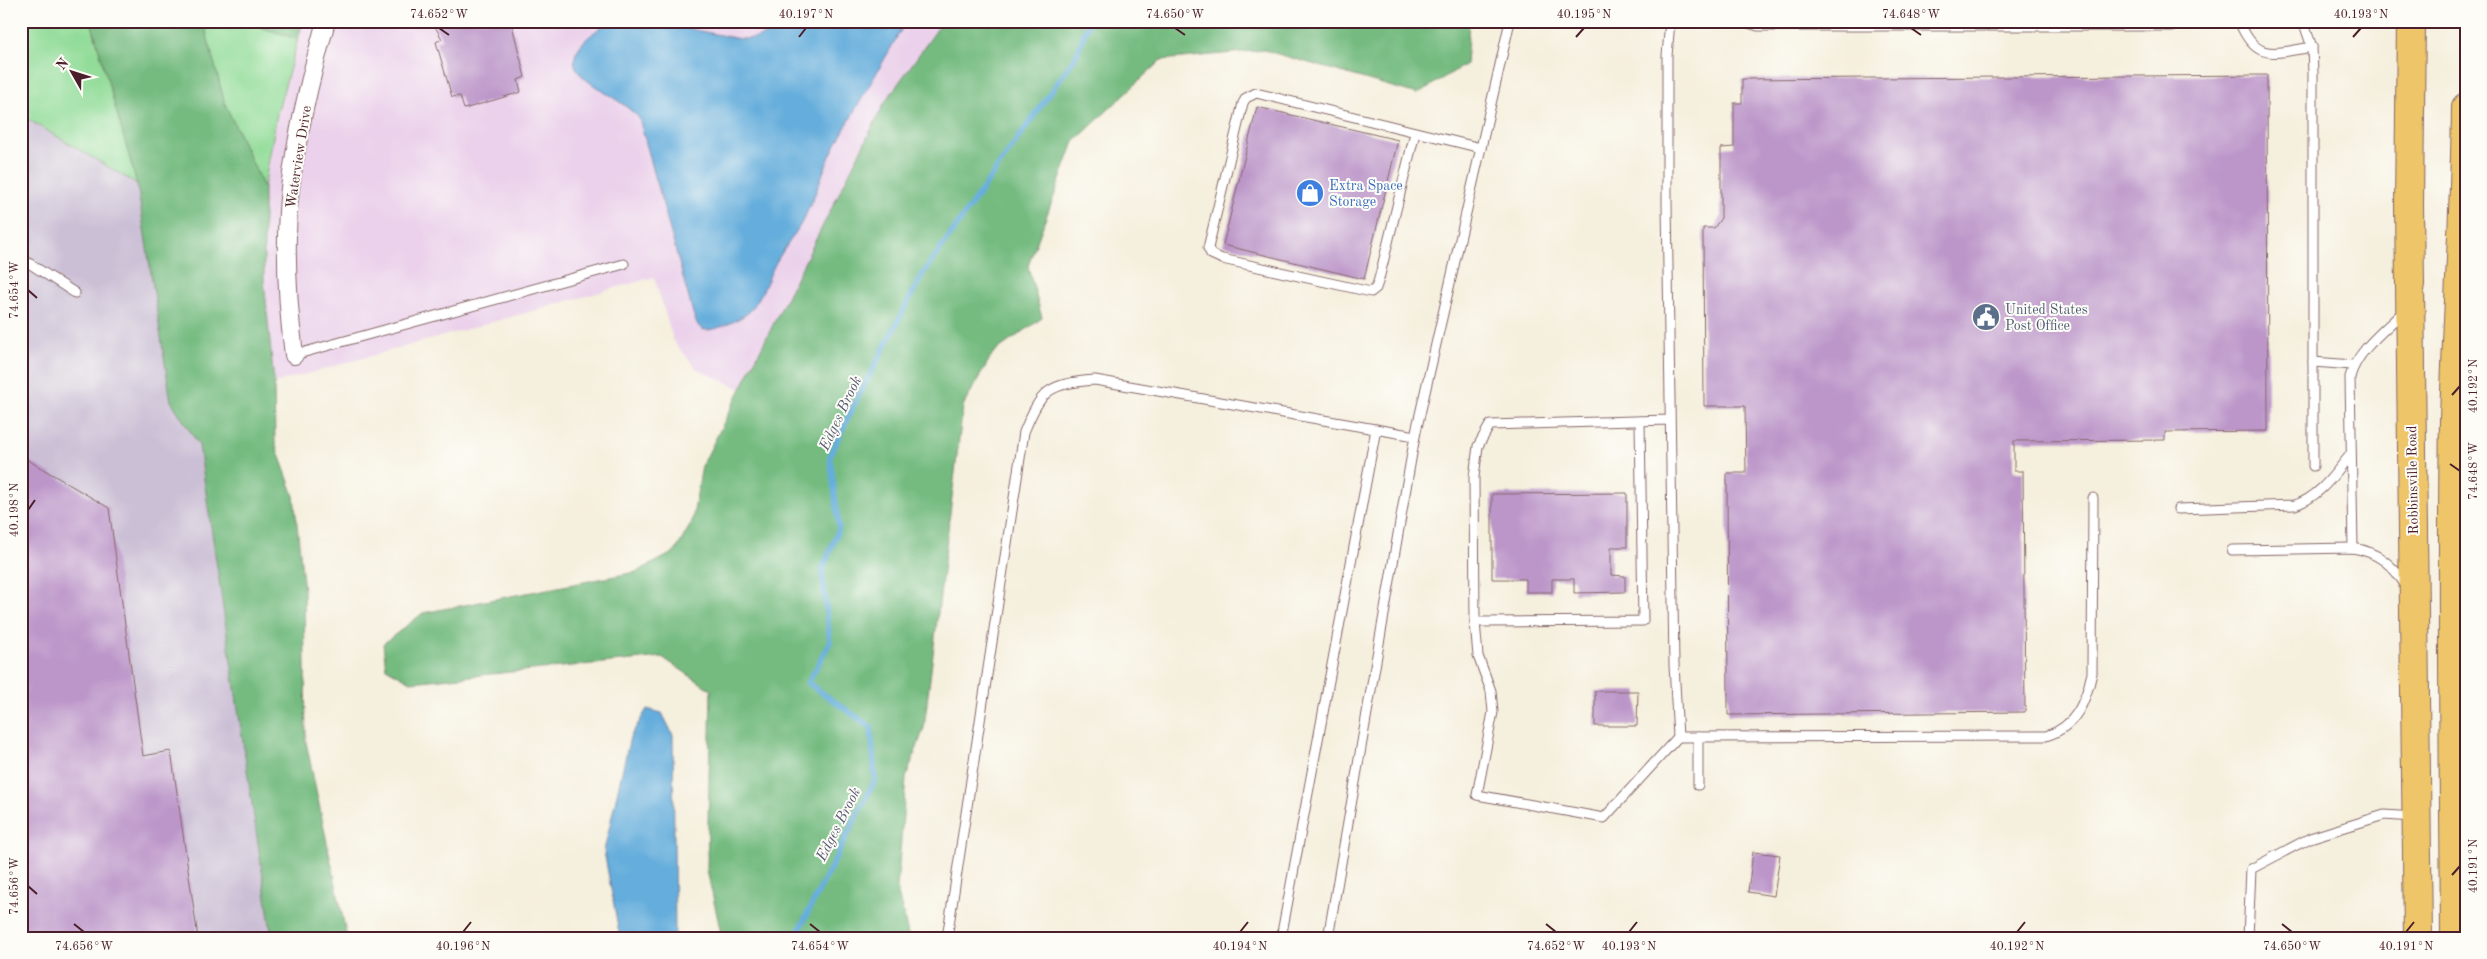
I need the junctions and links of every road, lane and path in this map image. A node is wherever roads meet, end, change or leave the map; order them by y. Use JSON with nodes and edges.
{"nodes":[{"id":1,"x":326,"y":21,"type":"edge"},
{"id":2,"x":1510,"y":21,"type":"edge"},
{"id":3,"x":1670,"y":21,"type":"edge"},
{"id":4,"x":1742,"y":21,"type":"edge"},
{"id":5,"x":2239,"y":21,"type":"edge"},
{"id":6,"x":2303,"y":21,"type":"edge"},
{"id":7,"x":2172,"y":26,"type":"dead end"},
{"id":8,"x":2408,"y":26,"type":"edge"},
{"id":9,"x":2312,"y":47,"type":"junction"},
{"id":10,"x":2466,"y":107,"type":"edge"},
{"id":11,"x":1414,"y":133,"type":"junction"},
{"id":12,"x":1480,"y":148,"type":"junction"},
{"id":13,"x":21,"y":258,"type":"edge"},
{"id":14,"x":624,"y":264,"type":"dead end"},
{"id":15,"x":75,"y":293,"type":"dead end"},
{"id":16,"x":2410,"y":304,"type":"junction"},
{"id":17,"x":2462,"y":314,"type":"edge"},
{"id":18,"x":294,"y":355,"type":"joint"},
{"id":19,"x":2313,"y":362,"type":"junction"},
{"id":20,"x":2353,"y":365,"type":"junction"},
{"id":21,"x":2460,"y":412,"type":"edge"},
{"id":22,"x":1670,"y":420,"type":"junction"},
{"id":23,"x":1640,"y":421,"type":"junction"},
{"id":24,"x":1376,"y":429,"type":"junction"},
{"id":25,"x":1415,"y":436,"type":"junction"},
{"id":26,"x":2352,"y":454,"type":"junction"},
{"id":27,"x":2312,"y":466,"type":"dead end"},
{"id":28,"x":2093,"y":498,"type":"dead end"},
{"id":29,"x":2178,"y":508,"type":"dead end"},
{"id":30,"x":2353,"y":548,"type":"junction"},
{"id":31,"x":2232,"y":550,"type":"dead end"},
{"id":32,"x":2413,"y":598,"type":"junction"},
{"id":33,"x":1474,"y":622,"type":"junction"},
{"id":34,"x":1678,"y":737,"type":"junction"},
{"id":35,"x":1698,"y":737,"type":"junction"},
{"id":36,"x":1698,"y":785,"type":"dead end"},
{"id":37,"x":2417,"y":817,"type":"junction"},
{"id":38,"x":2460,"y":837,"type":"edge"},
{"id":39,"x":947,"y":938,"type":"edge"},
{"id":40,"x":1281,"y":938,"type":"edge"},
{"id":41,"x":1328,"y":938,"type":"edge"},
{"id":42,"x":2248,"y":938,"type":"edge"},
{"id":43,"x":2418,"y":938,"type":"edge"},
{"id":44,"x":2446,"y":938,"type":"edge"},
{"id":45,"x":2455,"y":938,"type":"edge"}],
"edges":[{"from":1,"to":18,"type":"street","name":"Waterview Drive"},
{"from":2,"to":12,"type":"lane"},
{"from":3,"to":22,"type":"lane"},
{"from":4,"to":7,"type":"lane"},
{"from":5,"to":9,"type":"lane"},
{"from":6,"to":9,"type":"lane"},
{"from":8,"to":16,"type":"highway","name":"Robbinsville Road"},
{"from":9,"to":19,"type":"lane"},
{"from":10,"to":17,"type":"highway"},
{"from":11,"to":11,"type":"lane"},
{"from":11,"to":12,"type":"lane"},
{"from":12,"to":25,"type":"lane"},
{"from":13,"to":15,"type":"lane"},
{"from":14,"to":18,"type":"lane"},
{"from":16,"to":20,"type":"lane"},
{"from":16,"to":32,"type":"highway","name":"Robbinsville Road"},
{"from":17,"to":21,"type":"highway"},
{"from":19,"to":20,"type":"lane"},
{"from":19,"to":27,"type":"lane"},
{"from":20,"to":26,"type":"lane"},
{"from":21,"to":38,"type":"highway"},
{"from":22,"to":23,"type":"lane"},
{"from":22,"to":34,"type":"lane"},
{"from":23,"to":33,"type":"lane"},
{"from":23,"to":33,"type":"lane"},
{"from":24,"to":25,"type":"lane"},
{"from":24,"to":39,"type":"lane"},
{"from":24,"to":40,"type":"lane"},
{"from":25,"to":41,"type":"lane"},
{"from":26,"to":29,"type":"lane"},
{"from":26,"to":30,"type":"lane"},
{"from":28,"to":35,"type":"lane"},
{"from":30,"to":31,"type":"lane"},
{"from":30,"to":32,"type":"lane"},
{"from":32,"to":37,"type":"highway","name":"Robbinsville Road"},
{"from":33,"to":34,"type":"lane"},
{"from":34,"to":35,"type":"lane"},
{"from":35,"to":36,"type":"lane"},
{"from":37,"to":42,"type":"lane"},
{"from":37,"to":43,"type":"highway","name":"Robbinsville Road"},
{"from":37,"to":44,"type":"highway"},
{"from":38,"to":45,"type":"highway"}]}
